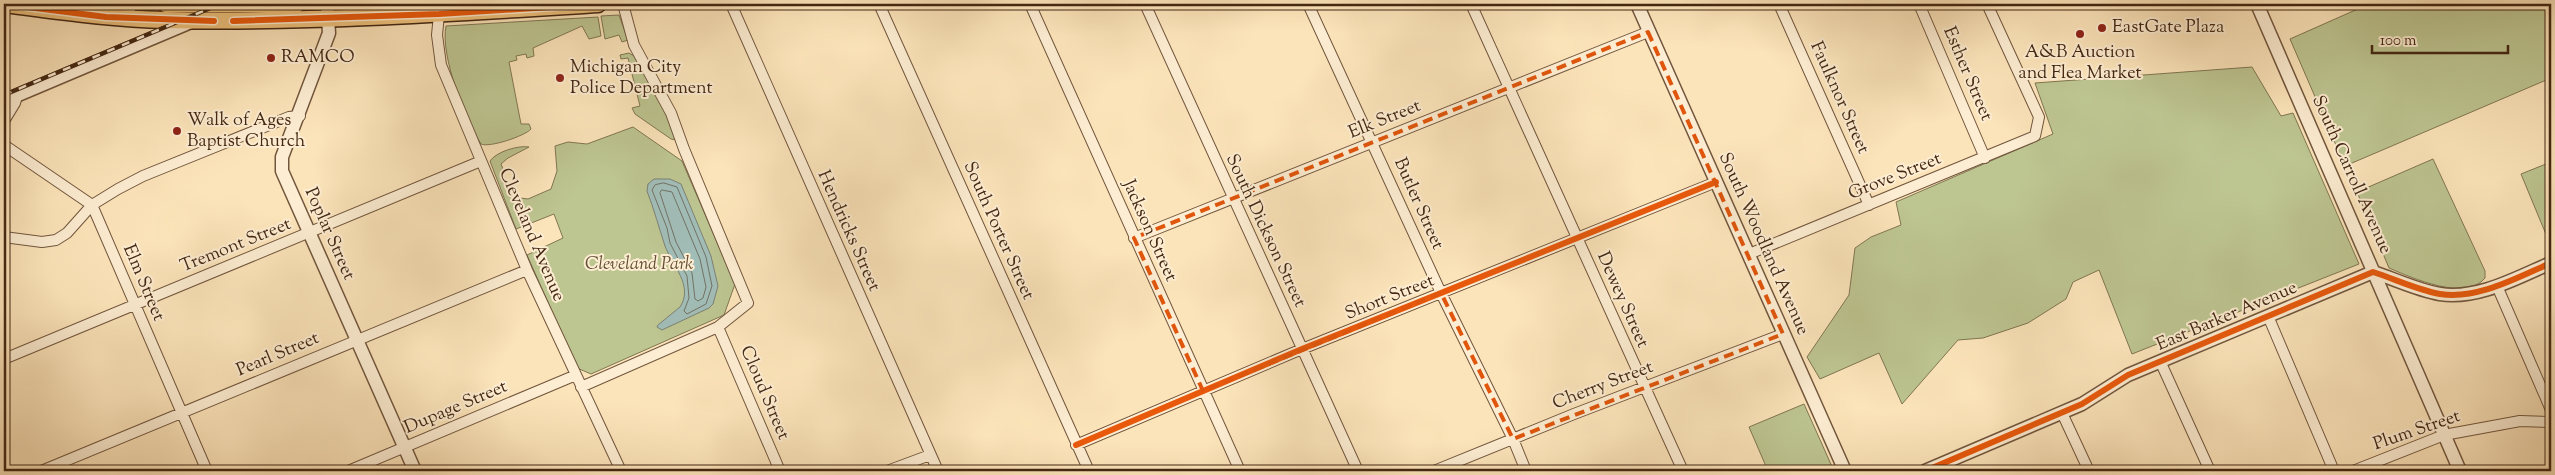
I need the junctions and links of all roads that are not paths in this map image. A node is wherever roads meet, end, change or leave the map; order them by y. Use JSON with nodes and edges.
{"nodes":[{"id":1,"x":4,"y":4,"type":"edge"},
{"id":2,"x":166,"y":4,"type":"edge"},
{"id":3,"x":297,"y":4,"type":"edge"},
{"id":4,"x":598,"y":4,"type":"edge"},
{"id":5,"x":623,"y":4,"type":"edge"},
{"id":6,"x":731,"y":4,"type":"edge"},
{"id":7,"x":879,"y":4,"type":"edge"},
{"id":8,"x":1030,"y":4,"type":"edge"},
{"id":9,"x":1145,"y":4,"type":"edge"},
{"id":10,"x":1308,"y":4,"type":"edge"},
{"id":11,"x":1471,"y":4,"type":"edge"},
{"id":12,"x":1637,"y":4,"type":"edge"},
{"id":13,"x":1779,"y":4,"type":"edge"},
{"id":14,"x":1918,"y":4,"type":"edge"},
{"id":15,"x":1987,"y":4,"type":"edge"},
{"id":16,"x":2257,"y":4,"type":"edge"},
{"id":17,"x":440,"y":9,"type":"edge"},
{"id":18,"x":129,"y":11,"type":"edge"},
{"id":19,"x":328,"y":11,"type":"edge"},
{"id":20,"x":196,"y":20,"type":"junction"},
{"id":21,"x":1648,"y":32,"type":"junction"},
{"id":22,"x":1508,"y":88,"type":"junction"},
{"id":23,"x":16,"y":96,"type":"junction"},
{"id":24,"x":4,"y":101,"type":"edge"},
{"id":25,"x":300,"y":116,"type":"junction"},
{"id":26,"x":4,"y":121,"type":"edge"},
{"id":27,"x":1372,"y":142,"type":"junction"},
{"id":28,"x":4,"y":145,"type":"edge"},
{"id":29,"x":1985,"y":158,"type":"junction"},
{"id":30,"x":481,"y":161,"type":"junction"},
{"id":31,"x":1716,"y":182,"type":"junction"},
{"id":32,"x":1232,"y":199,"type":"junction"},
{"id":33,"x":92,"y":205,"type":"junction"},
{"id":34,"x":1869,"y":205,"type":"junction"},
{"id":35,"x":309,"y":233,"type":"junction"},
{"id":36,"x":4,"y":237,"type":"edge"},
{"id":37,"x":1577,"y":237,"type":"junction"},
{"id":38,"x":1134,"y":238,"type":"junction"},
{"id":39,"x":1749,"y":254,"type":"junction"},
{"id":40,"x":2551,"y":263,"type":"edge"},
{"id":41,"x":527,"y":270,"type":"junction"},
{"id":42,"x":2373,"y":272,"type":"junction"},
{"id":43,"x":2496,"y":286,"type":"junction"},
{"id":44,"x":1441,"y":293,"type":"junction"},
{"id":45,"x":134,"y":305,"type":"junction"},
{"id":46,"x":2268,"y":316,"type":"junction"},
{"id":47,"x":718,"y":326,"type":"junction"},
{"id":48,"x":1783,"y":334,"type":"junction"},
{"id":49,"x":357,"y":340,"type":"junction"},
{"id":50,"x":1302,"y":350,"type":"junction"},
{"id":51,"x":4,"y":359,"type":"edge"},
{"id":52,"x":2160,"y":362,"type":"junction"},
{"id":53,"x":576,"y":376,"type":"junction"},
{"id":54,"x":581,"y":387,"type":"junction"},
{"id":55,"x":1645,"y":388,"type":"junction"},
{"id":56,"x":1203,"y":391,"type":"junction"},
{"id":57,"x":2551,"y":410,"type":"edge"},
{"id":58,"x":181,"y":413,"type":"junction"},
{"id":59,"x":2062,"y":413,"type":"junction"},
{"id":60,"x":2551,"y":422,"type":"edge"},
{"id":61,"x":2444,"y":435,"type":"junction"},
{"id":62,"x":1513,"y":439,"type":"junction"},
{"id":63,"x":1076,"y":445,"type":"junction"},
{"id":64,"x":405,"y":448,"type":"junction"},
{"id":65,"x":930,"y":455,"type":"junction"},
{"id":66,"x":41,"y":471,"type":"edge"},
{"id":67,"x":207,"y":471,"type":"edge"},
{"id":68,"x":348,"y":471,"type":"edge"},
{"id":69,"x":415,"y":471,"type":"edge"},
{"id":70,"x":621,"y":471,"type":"edge"},
{"id":71,"x":780,"y":471,"type":"edge"},
{"id":72,"x":887,"y":471,"type":"edge"},
{"id":73,"x":938,"y":471,"type":"edge"},
{"id":74,"x":1089,"y":471,"type":"edge"},
{"id":75,"x":1240,"y":471,"type":"edge"},
{"id":76,"x":1358,"y":471,"type":"edge"},
{"id":77,"x":1434,"y":471,"type":"edge"},
{"id":78,"x":1526,"y":471,"type":"edge"},
{"id":79,"x":1682,"y":471,"type":"edge"},
{"id":80,"x":1845,"y":471,"type":"edge"},
{"id":81,"x":1924,"y":471,"type":"edge"},
{"id":82,"x":2089,"y":471,"type":"edge"},
{"id":83,"x":2210,"y":471,"type":"edge"},
{"id":84,"x":2334,"y":471,"type":"edge"},
{"id":85,"x":2353,"y":471,"type":"edge"},
{"id":86,"x":2460,"y":471,"type":"edge"}],
"edges":[{"from":1,"to":18,"type":"main road"},
{"from":2,"to":3,"type":"main road"},
{"from":4,"to":17,"type":"main road"},
{"from":5,"to":47,"type":"street"},
{"from":6,"to":65,"type":"street","name":"Hendricks Street"},
{"from":7,"to":63,"type":"street","name":"South Porter Street"},
{"from":8,"to":38,"type":"street","name":"Jackson Street"},
{"from":9,"to":32,"type":"street","name":"South Dickson Street"},
{"from":10,"to":27,"type":"street","name":"Butler Street"},
{"from":11,"to":22,"type":"street","name":"Dewey Street"},
{"from":12,"to":21,"type":"street","name":"South Woodland Avenue"},
{"from":13,"to":34,"type":"street","name":"Faulknor Street"},
{"from":14,"to":29,"type":"street","name":"Esther Street"},
{"from":15,"to":29,"type":"street","name":"Grove Street"},
{"from":16,"to":42,"type":"street","name":"South Carroll Avenue"},
{"from":17,"to":19,"type":"main road"},
{"from":17,"to":30,"type":"street","name":"Cleveland Avenue"},
{"from":18,"to":20,"type":"main road"},
{"from":19,"to":20,"type":"main road"},
{"from":19,"to":25,"type":"street","name":"Poplar Street"},
{"from":20,"to":23,"type":"street"},
{"from":21,"to":22,"type":"street","name":"Elk Street"},
{"from":21,"to":31,"type":"street","name":"South Woodland Avenue"},
{"from":22,"to":27,"type":"street","name":"Elk Street"},
{"from":22,"to":37,"type":"street","name":"Dewey Street"},
{"from":23,"to":24,"type":"street"},
{"from":23,"to":26,"type":"street"},
{"from":25,"to":33,"type":"street"},
{"from":25,"to":35,"type":"street","name":"Poplar Street"},
{"from":27,"to":32,"type":"street","name":"Elk Street"},
{"from":27,"to":44,"type":"street","name":"Butler Street"},
{"from":28,"to":33,"type":"street"},
{"from":29,"to":34,"type":"street","name":"Grove Street"},
{"from":30,"to":35,"type":"street","name":"Tremont Street"},
{"from":30,"to":41,"type":"street","name":"Cleveland Avenue"},
{"from":31,"to":37,"type":"street","name":"Short Street"},
{"from":31,"to":39,"type":"street","name":"South Woodland Avenue"},
{"from":32,"to":38,"type":"street","name":"Elk Street"},
{"from":32,"to":50,"type":"street","name":"South Dickson Street"},
{"from":33,"to":36,"type":"street"},
{"from":33,"to":45,"type":"street","name":"Elm Street"},
{"from":34,"to":39,"type":"street","name":"Grove Street"},
{"from":35,"to":45,"type":"street","name":"Tremont Street"},
{"from":35,"to":49,"type":"street","name":"Poplar Street"},
{"from":37,"to":44,"type":"street","name":"Short Street"},
{"from":37,"to":55,"type":"street","name":"Dewey Street"},
{"from":38,"to":56,"type":"street","name":"Jackson Street"},
{"from":39,"to":48,"type":"street","name":"South Woodland Avenue"},
{"from":40,"to":43,"type":"street"},
{"from":41,"to":49,"type":"street","name":"Pearl Street"},
{"from":41,"to":53,"type":"street","name":"Cleveland Avenue"},
{"from":42,"to":43,"type":"street"},
{"from":42,"to":46,"type":"street","name":"East Barker Avenue"},
{"from":42,"to":61,"type":"street","name":"South Carroll Avenue"},
{"from":43,"to":57,"type":"street"},
{"from":44,"to":50,"type":"street","name":"Short Street"},
{"from":44,"to":62,"type":"street","name":"Butler Street"},
{"from":45,"to":51,"type":"street","name":"Tremont Street"},
{"from":45,"to":58,"type":"street","name":"Elm Street"},
{"from":46,"to":52,"type":"street","name":"East Barker Avenue"},
{"from":46,"to":84,"type":"street"},
{"from":47,"to":54,"type":"street"},
{"from":47,"to":71,"type":"street","name":"Cloud Street"},
{"from":48,"to":55,"type":"street","name":"Cherry Street"},
{"from":48,"to":80,"type":"street","name":"South Woodland Avenue"},
{"from":49,"to":58,"type":"street","name":"Pearl Street"},
{"from":49,"to":64,"type":"street","name":"Poplar Street"},
{"from":50,"to":56,"type":"street","name":"Short Street"},
{"from":50,"to":76,"type":"street","name":"South Dickson Street"},
{"from":52,"to":59,"type":"street","name":"East Barker Avenue"},
{"from":52,"to":83,"type":"street"},
{"from":53,"to":54,"type":"street","name":"Cleveland Avenue"},
{"from":53,"to":64,"type":"street","name":"Dupage Street"},
{"from":54,"to":70,"type":"street","name":"Cleveland Avenue"},
{"from":55,"to":62,"type":"street","name":"Cherry Street"},
{"from":55,"to":79,"type":"street","name":"Dewey Street"},
{"from":56,"to":63,"type":"street","name":"Short Street"},
{"from":56,"to":75,"type":"street","name":"Jackson Street"},
{"from":58,"to":66,"type":"street","name":"Pearl Street"},
{"from":58,"to":67,"type":"street","name":"Elm Street"},
{"from":59,"to":81,"type":"street","name":"East Barker Avenue"},
{"from":59,"to":82,"type":"street"},
{"from":60,"to":61,"type":"street","name":"Plum Street"},
{"from":61,"to":85,"type":"street","name":"Plum Street"},
{"from":61,"to":86,"type":"street","name":"South Carroll Avenue"},
{"from":62,"to":77,"type":"street","name":"Cherry Street"},
{"from":62,"to":78,"type":"street","name":"Butler Street"},
{"from":63,"to":74,"type":"street","name":"South Porter Street"},
{"from":64,"to":68,"type":"street","name":"Dupage Street"},
{"from":64,"to":69,"type":"street","name":"Poplar Street"},
{"from":65,"to":72,"type":"street"},
{"from":65,"to":73,"type":"street","name":"Hendricks Street"}]}
